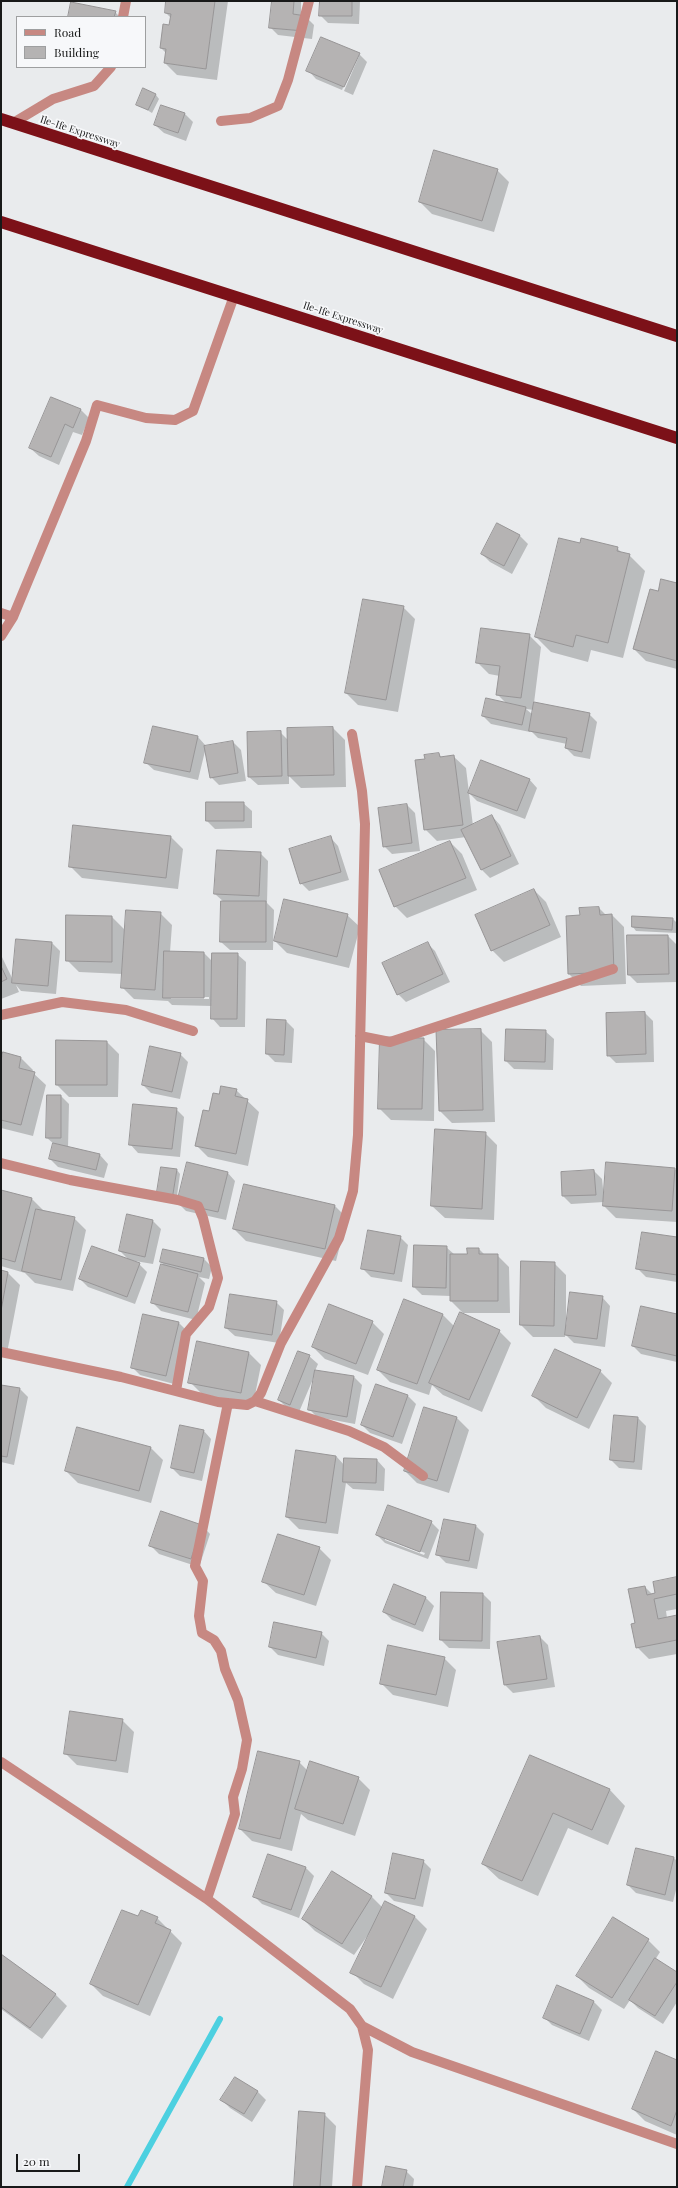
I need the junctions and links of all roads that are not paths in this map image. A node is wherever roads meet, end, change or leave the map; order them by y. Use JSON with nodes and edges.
{"nodes":[{"id":1,"x":126,"y":1,"type":"edge"},
{"id":2,"x":309,"y":1,"type":"edge"},
{"id":3,"x":123,"y":16,"type":"edge"},
{"id":4,"x":111,"y":68,"type":"edge"},
{"id":5,"x":1,"y":120,"type":"edge"},
{"id":6,"x":221,"y":121,"type":"dead end"},
{"id":7,"x":13,"y":123,"type":"junction"},
{"id":8,"x":1,"y":222,"type":"edge"},
{"id":9,"x":234,"y":296,"type":"junction"},
{"id":10,"x":677,"y":336,"type":"edge"},
{"id":11,"x":677,"y":438,"type":"edge"},
{"id":12,"x":1,"y":613,"type":"edge"},
{"id":13,"x":13,"y":617,"type":"junction"},
{"id":14,"x":1,"y":636,"type":"edge"},
{"id":15,"x":352,"y":734,"type":"dead end"},
{"id":16,"x":613,"y":969,"type":"dead end"},
{"id":17,"x":1,"y":1015,"type":"edge"},
{"id":18,"x":193,"y":1031,"type":"dead end"},
{"id":19,"x":360,"y":1036,"type":"junction"},
{"id":20,"x":1,"y":1163,"type":"edge"},
{"id":21,"x":1,"y":1352,"type":"edge"},
{"id":22,"x":176,"y":1391,"type":"junction"},
{"id":23,"x":255,"y":1402,"type":"junction"},
{"id":24,"x":228,"y":1403,"type":"junction"},
{"id":25,"x":423,"y":1476,"type":"dead end"},
{"id":26,"x":1,"y":1762,"type":"edge"},
{"id":27,"x":207,"y":1899,"type":"junction"},
{"id":28,"x":362,"y":2026,"type":"junction"},
{"id":29,"x":677,"y":2144,"type":"edge"},
{"id":30,"x":357,"y":2187,"type":"edge"}],
"edges":[{"from":1,"to":3,"type":"street"},
{"from":2,"to":6,"type":"street"},
{"from":4,"to":7,"type":"street"},
{"from":5,"to":7,"type":"highway","name":"Ile-Ife Expressway"},
{"from":7,"to":10,"type":"highway","name":"Ile-Ife Expressway"},
{"from":8,"to":9,"type":"highway","name":"Ile-Ife Expressway"},
{"from":9,"to":11,"type":"highway","name":"Ile-Ife Expressway"},
{"from":9,"to":13,"type":"street"},
{"from":12,"to":13,"type":"street"},
{"from":13,"to":14,"type":"street"},
{"from":15,"to":19,"type":"street"},
{"from":16,"to":19,"type":"street"},
{"from":17,"to":18,"type":"street"},
{"from":19,"to":23,"type":"street"},
{"from":20,"to":22,"type":"street"},
{"from":21,"to":22,"type":"street"},
{"from":22,"to":24,"type":"street"},
{"from":23,"to":24,"type":"street"},
{"from":23,"to":25,"type":"street"},
{"from":24,"to":27,"type":"street"},
{"from":26,"to":27,"type":"street"},
{"from":27,"to":28,"type":"street"},
{"from":28,"to":29,"type":"street"},
{"from":28,"to":30,"type":"street"}]}
